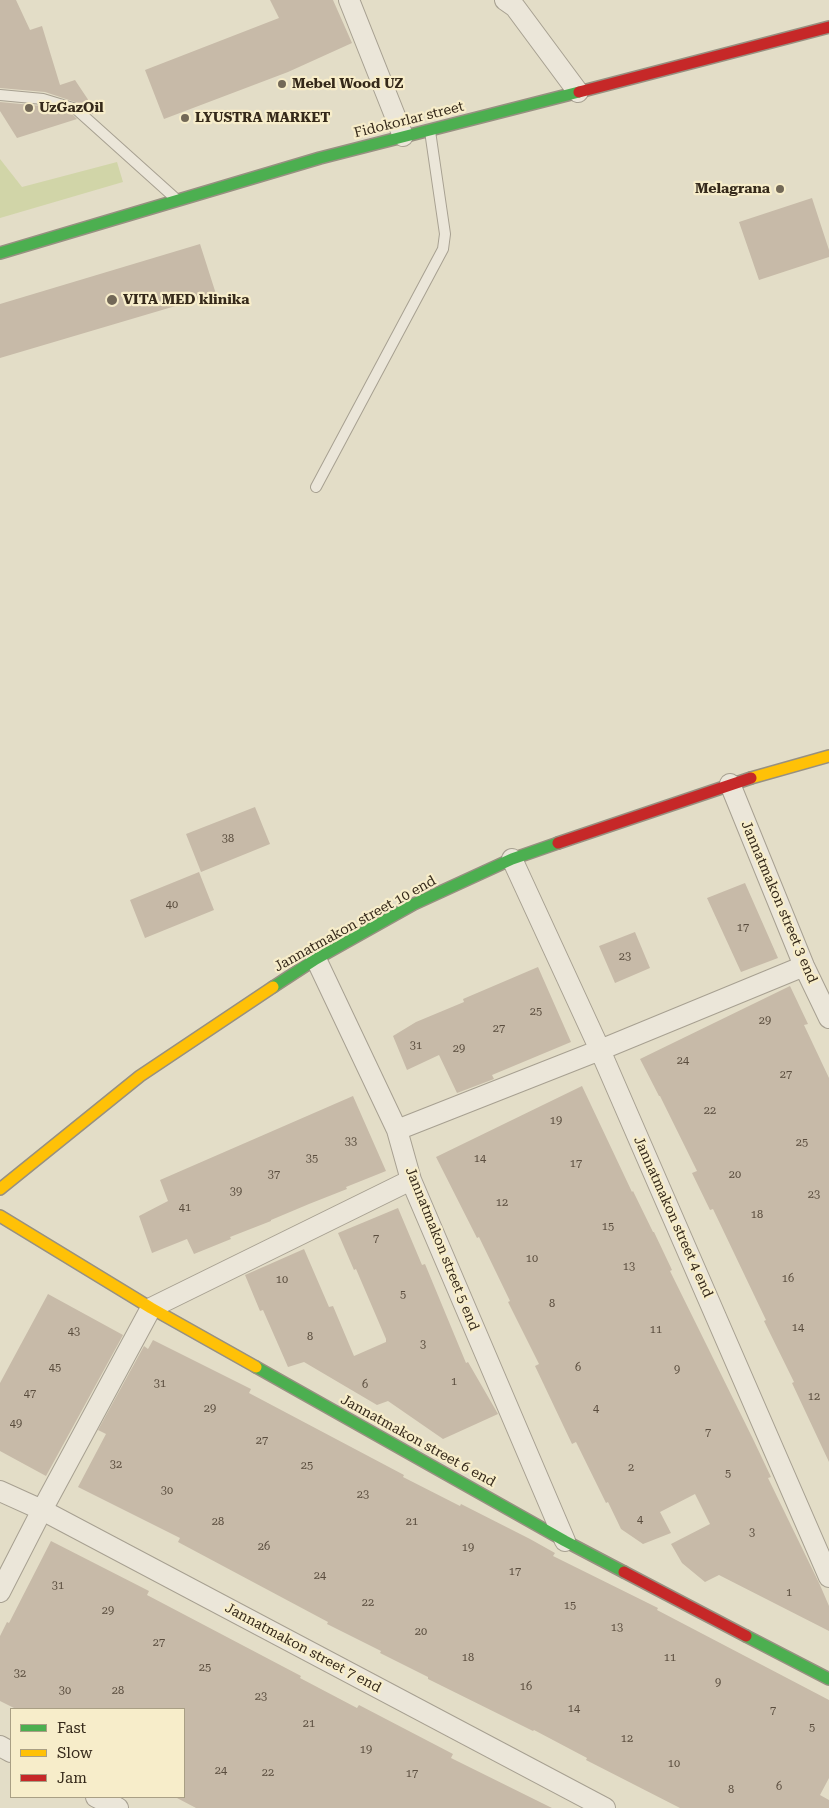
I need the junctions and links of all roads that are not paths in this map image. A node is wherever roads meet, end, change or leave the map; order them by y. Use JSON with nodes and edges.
{"nodes":[{"id":1,"x":349,"y":0,"type":"edge"},
{"id":2,"x":505,"y":0,"type":"edge"},
{"id":3,"x":829,"y":27,"type":"edge"},
{"id":4,"x":578,"y":92,"type":"junction"},
{"id":5,"x":0,"y":95,"type":"edge"},
{"id":6,"x":430,"y":130,"type":"junction"},
{"id":7,"x":403,"y":136,"type":"junction"},
{"id":8,"x":178,"y":200,"type":"junction"},
{"id":9,"x":0,"y":252,"type":"edge"},
{"id":10,"x":316,"y":487,"type":"dead end"},
{"id":11,"x":829,"y":756,"type":"edge"},
{"id":12,"x":730,"y":784,"type":"junction"},
{"id":13,"x":512,"y":859,"type":"junction"},
{"id":14,"x":316,"y":959,"type":"junction"},
{"id":15,"x":804,"y":966,"type":"junction"},
{"id":16,"x":825,"y":998,"type":"edge"},
{"id":17,"x":829,"y":1018,"type":"edge"},
{"id":18,"x":600,"y":1050,"type":"junction"},
{"id":19,"x":397,"y":1130,"type":"junction"},
{"id":20,"x":411,"y":1180,"type":"junction"},
{"id":21,"x":0,"y":1188,"type":"edge"},
{"id":22,"x":0,"y":1216,"type":"edge"},
{"id":23,"x":151,"y":1308,"type":"junction"},
{"id":24,"x":0,"y":1491,"type":"edge"},
{"id":25,"x":42,"y":1510,"type":"junction"},
{"id":26,"x":565,"y":1541,"type":"junction"},
{"id":27,"x":829,"y":1577,"type":"edge"},
{"id":28,"x":0,"y":1592,"type":"edge"},
{"id":29,"x":829,"y":1679,"type":"edge"},
{"id":30,"x":98,"y":1798,"type":"edge"},
{"id":31,"x":118,"y":1808,"type":"edge"},
{"id":32,"x":606,"y":1808,"type":"edge"}],
"edges":[{"from":1,"to":7,"type":"street"},
{"from":2,"to":4,"type":"street"},
{"from":3,"to":4,"type":"street","name":"Fidokorlar street"},
{"from":4,"to":6,"type":"street","name":"Fidokorlar street"},
{"from":5,"to":8,"type":"lane"},
{"from":6,"to":7,"type":"street","name":"Fidokorlar street"},
{"from":6,"to":10,"type":"lane"},
{"from":7,"to":8,"type":"street","name":"Fidokorlar street"},
{"from":8,"to":9,"type":"street","name":"Fidokorlar street"},
{"from":11,"to":12,"type":"street","name":"Jannatmakon street 10 end"},
{"from":12,"to":13,"type":"street","name":"Jannatmakon street 10 end"},
{"from":12,"to":15,"type":"street","name":"Jannatmakon street 3 end"},
{"from":13,"to":14,"type":"street","name":"Jannatmakon street 10 end"},
{"from":13,"to":18,"type":"street","name":"Jannatmakon street 4 end"},
{"from":14,"to":19,"type":"street","name":"Jannatmakon street 5 end"},
{"from":14,"to":21,"type":"street","name":"Jannatmakon street 10 end"},
{"from":15,"to":16,"type":"street","name":"Jannatmakon street 3 end"},
{"from":15,"to":18,"type":"street"},
{"from":16,"to":17,"type":"street","name":"Jannatmakon street 3 end"},
{"from":18,"to":19,"type":"street"},
{"from":18,"to":27,"type":"street","name":"Jannatmakon street 4 end"},
{"from":19,"to":20,"type":"street","name":"Jannatmakon street 5 end"},
{"from":20,"to":23,"type":"street"},
{"from":20,"to":26,"type":"street","name":"Jannatmakon street 5 end"},
{"from":22,"to":23,"type":"street","name":"Jannatmakon street 6 end"},
{"from":23,"to":25,"type":"street"},
{"from":23,"to":26,"type":"street","name":"Jannatmakon street 6 end"},
{"from":24,"to":25,"type":"street","name":"Jannatmakon street 7 end"},
{"from":25,"to":28,"type":"street"},
{"from":25,"to":32,"type":"street","name":"Jannatmakon street 7 end"},
{"from":26,"to":29,"type":"street","name":"Jannatmakon street 6 end"},
{"from":30,"to":31,"type":"street"}]}
